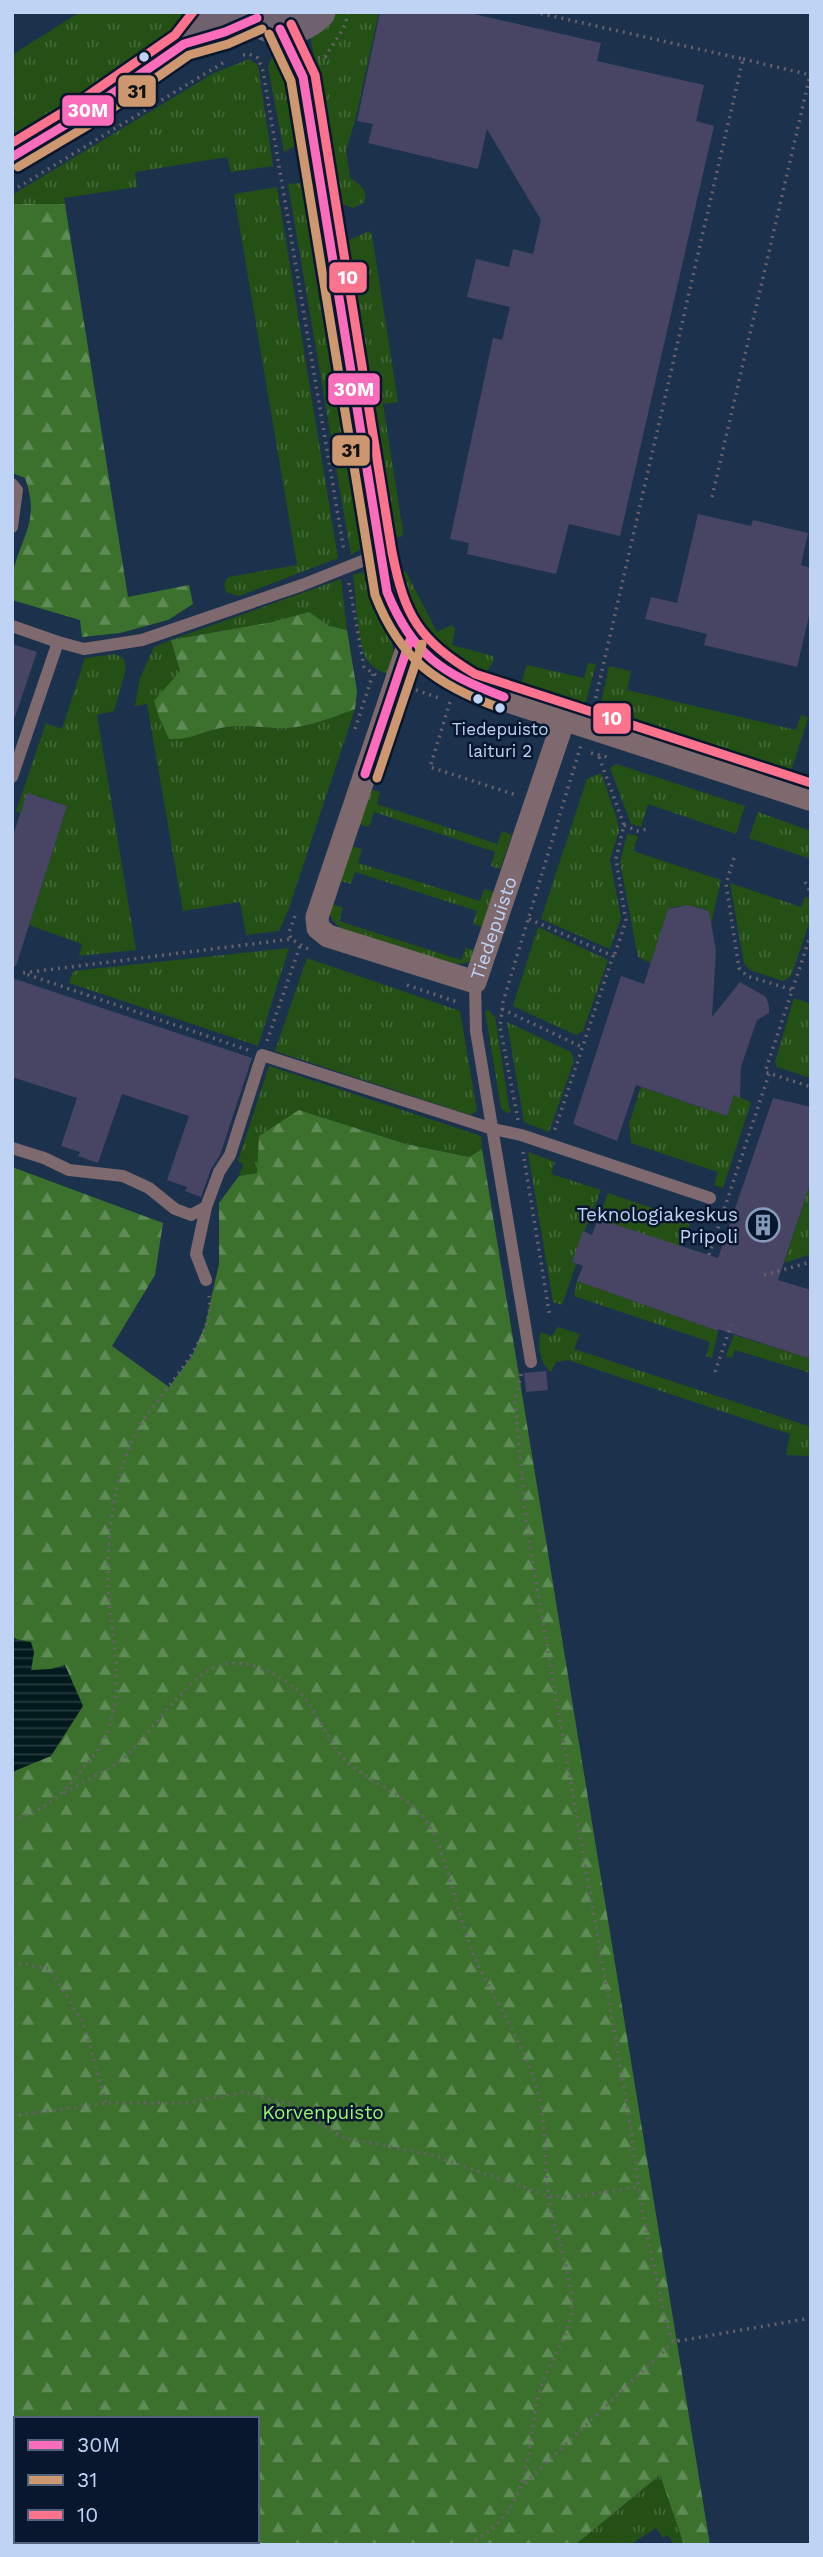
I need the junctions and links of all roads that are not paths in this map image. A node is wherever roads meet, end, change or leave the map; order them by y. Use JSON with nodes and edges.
{"nodes":[{"id":1,"x":209,"y":12,"type":"edge"},
{"id":2,"x":284,"y":19,"type":"edge"},
{"id":3,"x":184,"y":44,"type":"junction"},
{"id":4,"x":12,"y":157,"type":"edge"},
{"id":5,"x":12,"y":484,"type":"edge"},
{"id":6,"x":12,"y":527,"type":"edge"},
{"id":7,"x":380,"y":554,"type":"junction"},
{"id":8,"x":12,"y":626,"type":"edge"},
{"id":9,"x":410,"y":640,"type":"junction"},
{"id":10,"x":58,"y":642,"type":"junction"},
{"id":11,"x":573,"y":732,"type":"junction"},
{"id":12,"x":12,"y":777,"type":"edge"},
{"id":13,"x":811,"y":796,"type":"edge"},
{"id":14,"x":475,"y":993,"type":"junction"},
{"id":15,"x":493,"y":1129,"type":"junction"},
{"id":16,"x":12,"y":1148,"type":"edge"},
{"id":17,"x":710,"y":1198,"type":"dead end"},
{"id":18,"x":206,"y":1207,"type":"junction"},
{"id":19,"x":206,"y":1280,"type":"road end"},
{"id":20,"x":531,"y":1362,"type":"dead end"}],
"edges":[{"from":1,"to":3,"type":"main road"},
{"from":2,"to":3,"type":"main road"},
{"from":2,"to":7,"type":"street"},
{"from":3,"to":4,"type":"main road"},
{"from":5,"to":6,"type":"lane"},
{"from":7,"to":9,"type":"street"},
{"from":7,"to":10,"type":"lane"},
{"from":8,"to":10,"type":"lane"},
{"from":9,"to":11,"type":"street"},
{"from":9,"to":14,"type":"street","name":"Tiedepuisto"},
{"from":10,"to":12,"type":"lane"},
{"from":11,"to":13,"type":"street"},
{"from":11,"to":14,"type":"street","name":"Tiedepuisto"},
{"from":14,"to":15,"type":"lane"},
{"from":15,"to":17,"type":"lane"},
{"from":15,"to":18,"type":"lane"},
{"from":15,"to":20,"type":"lane"},
{"from":16,"to":18,"type":"lane"},
{"from":18,"to":19,"type":"lane"}]}
